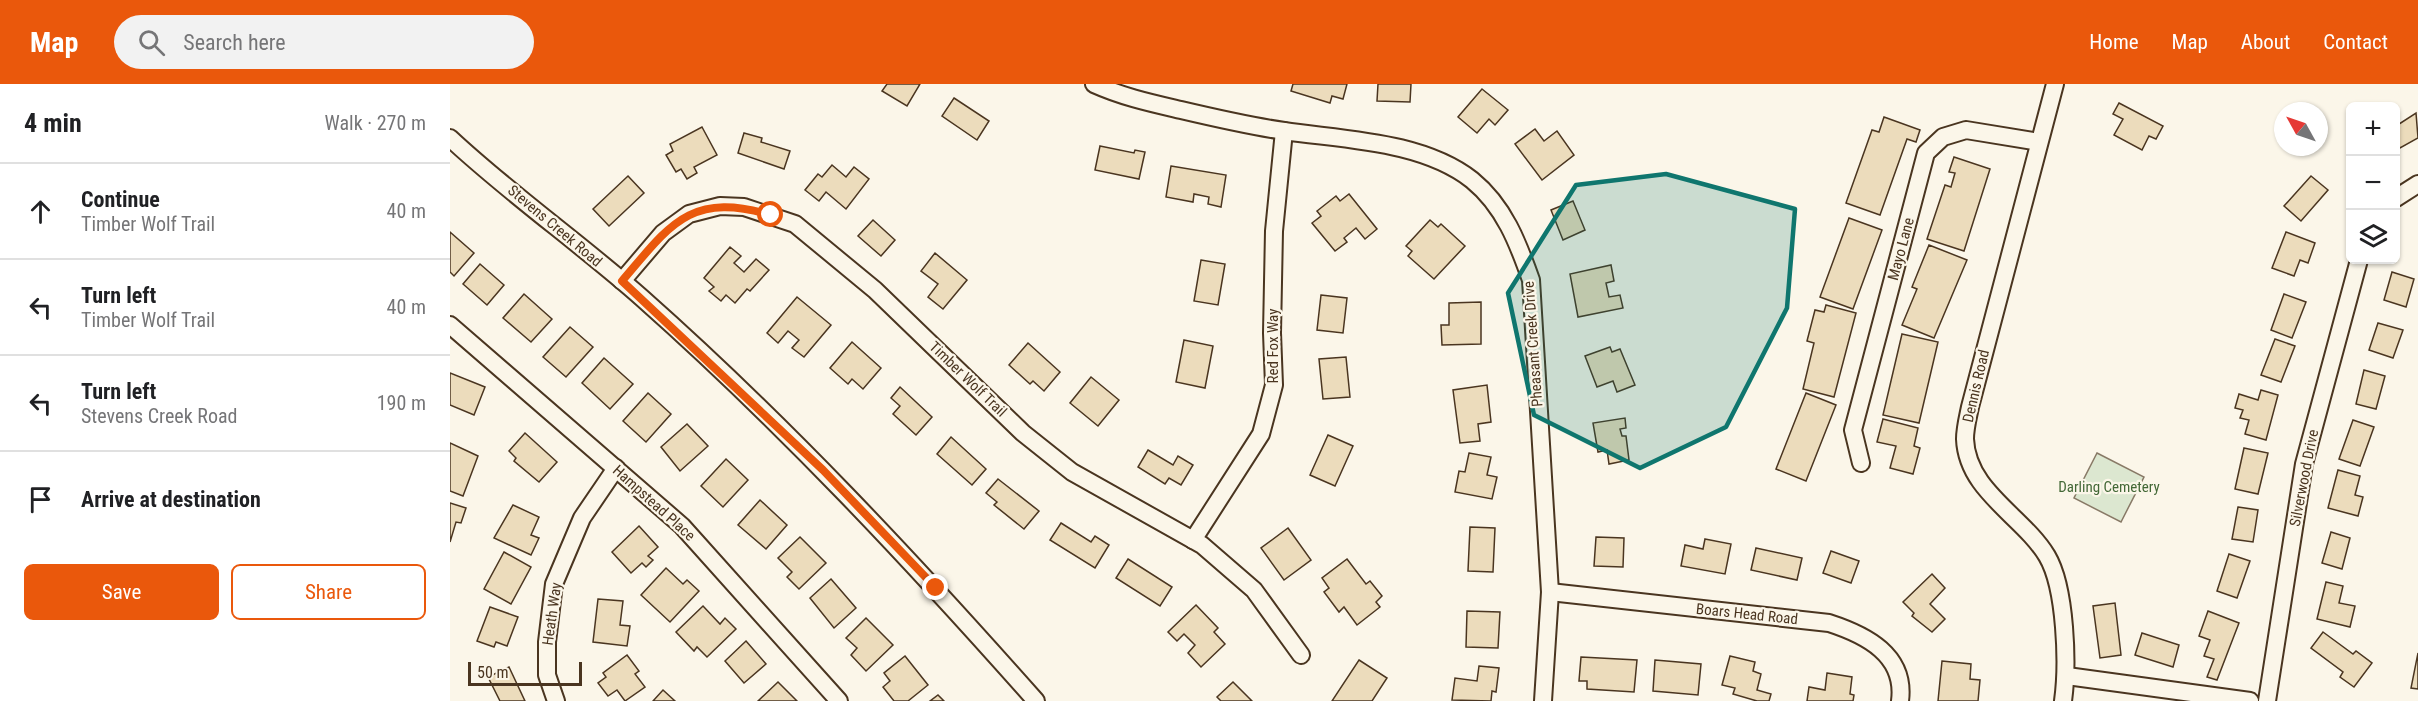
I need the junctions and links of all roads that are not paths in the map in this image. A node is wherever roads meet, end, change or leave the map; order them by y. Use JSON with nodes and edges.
{"nodes":[{"id":1,"x":1094,"y":84,"type":"edge"},
{"id":2,"x":2055,"y":84,"type":"edge"},
{"id":3,"x":1284,"y":131,"type":"junction"},
{"id":4,"x":2039,"y":142,"type":"junction"},
{"id":5,"x":453,"y":147,"type":"edge"},
{"id":6,"x":2418,"y":184,"type":"edge"},
{"id":7,"x":2400,"y":195,"type":"edge"},
{"id":8,"x":2358,"y":264,"type":"edge"},
{"id":9,"x":622,"y":281,"type":"junction"},
{"id":10,"x":450,"y":325,"type":"edge"},
{"id":11,"x":1861,"y":463,"type":"dead end"},
{"id":12,"x":616,"y":468,"type":"junction"},
{"id":13,"x":1193,"y":540,"type":"junction"},
{"id":14,"x":1550,"y":592,"type":"junction"},
{"id":15,"x":1301,"y":655,"type":"dead end"},
{"id":16,"x":2067,"y":676,"type":"junction"},
{"id":17,"x":556,"y":701,"type":"edge"},
{"id":18,"x":839,"y":701,"type":"edge"},
{"id":19,"x":1036,"y":701,"type":"edge"},
{"id":20,"x":1543,"y":701,"type":"edge"},
{"id":21,"x":1900,"y":701,"type":"edge"},
{"id":22,"x":2063,"y":701,"type":"edge"},
{"id":23,"x":2250,"y":701,"type":"edge"},
{"id":24,"x":2267,"y":701,"type":"edge"}],
"edges":[{"from":1,"to":3,"type":"street","name":"Pheasant Creek Drive"},
{"from":2,"to":4,"type":"street","name":"Dennis Road"},
{"from":3,"to":13,"type":"street","name":"Red Fox Way"},
{"from":3,"to":14,"type":"street","name":"Pheasant Creek Drive"},
{"from":4,"to":11,"type":"street","name":"Mayo Lane"},
{"from":4,"to":16,"type":"street","name":"Dennis Road"},
{"from":5,"to":9,"type":"street","name":"Stevens Creek Road"},
{"from":6,"to":7,"type":"street"},
{"from":8,"to":24,"type":"street","name":"Silverwood Drive"},
{"from":9,"to":13,"type":"street","name":"Timber Wolf Trail"},
{"from":9,"to":19,"type":"street","name":"Stevens Creek Road"},
{"from":10,"to":12,"type":"street","name":"Hampstead Place"},
{"from":12,"to":17,"type":"street","name":"Heath Way"},
{"from":12,"to":18,"type":"street","name":"Hampstead Place"},
{"from":13,"to":15,"type":"street","name":"Timber Wolf Trail"},
{"from":14,"to":20,"type":"street","name":"Pheasant Creek Drive"},
{"from":14,"to":21,"type":"street","name":"Boars Head Road"},
{"from":16,"to":22,"type":"street","name":"Dennis Road"},
{"from":16,"to":23,"type":"street"}]}
